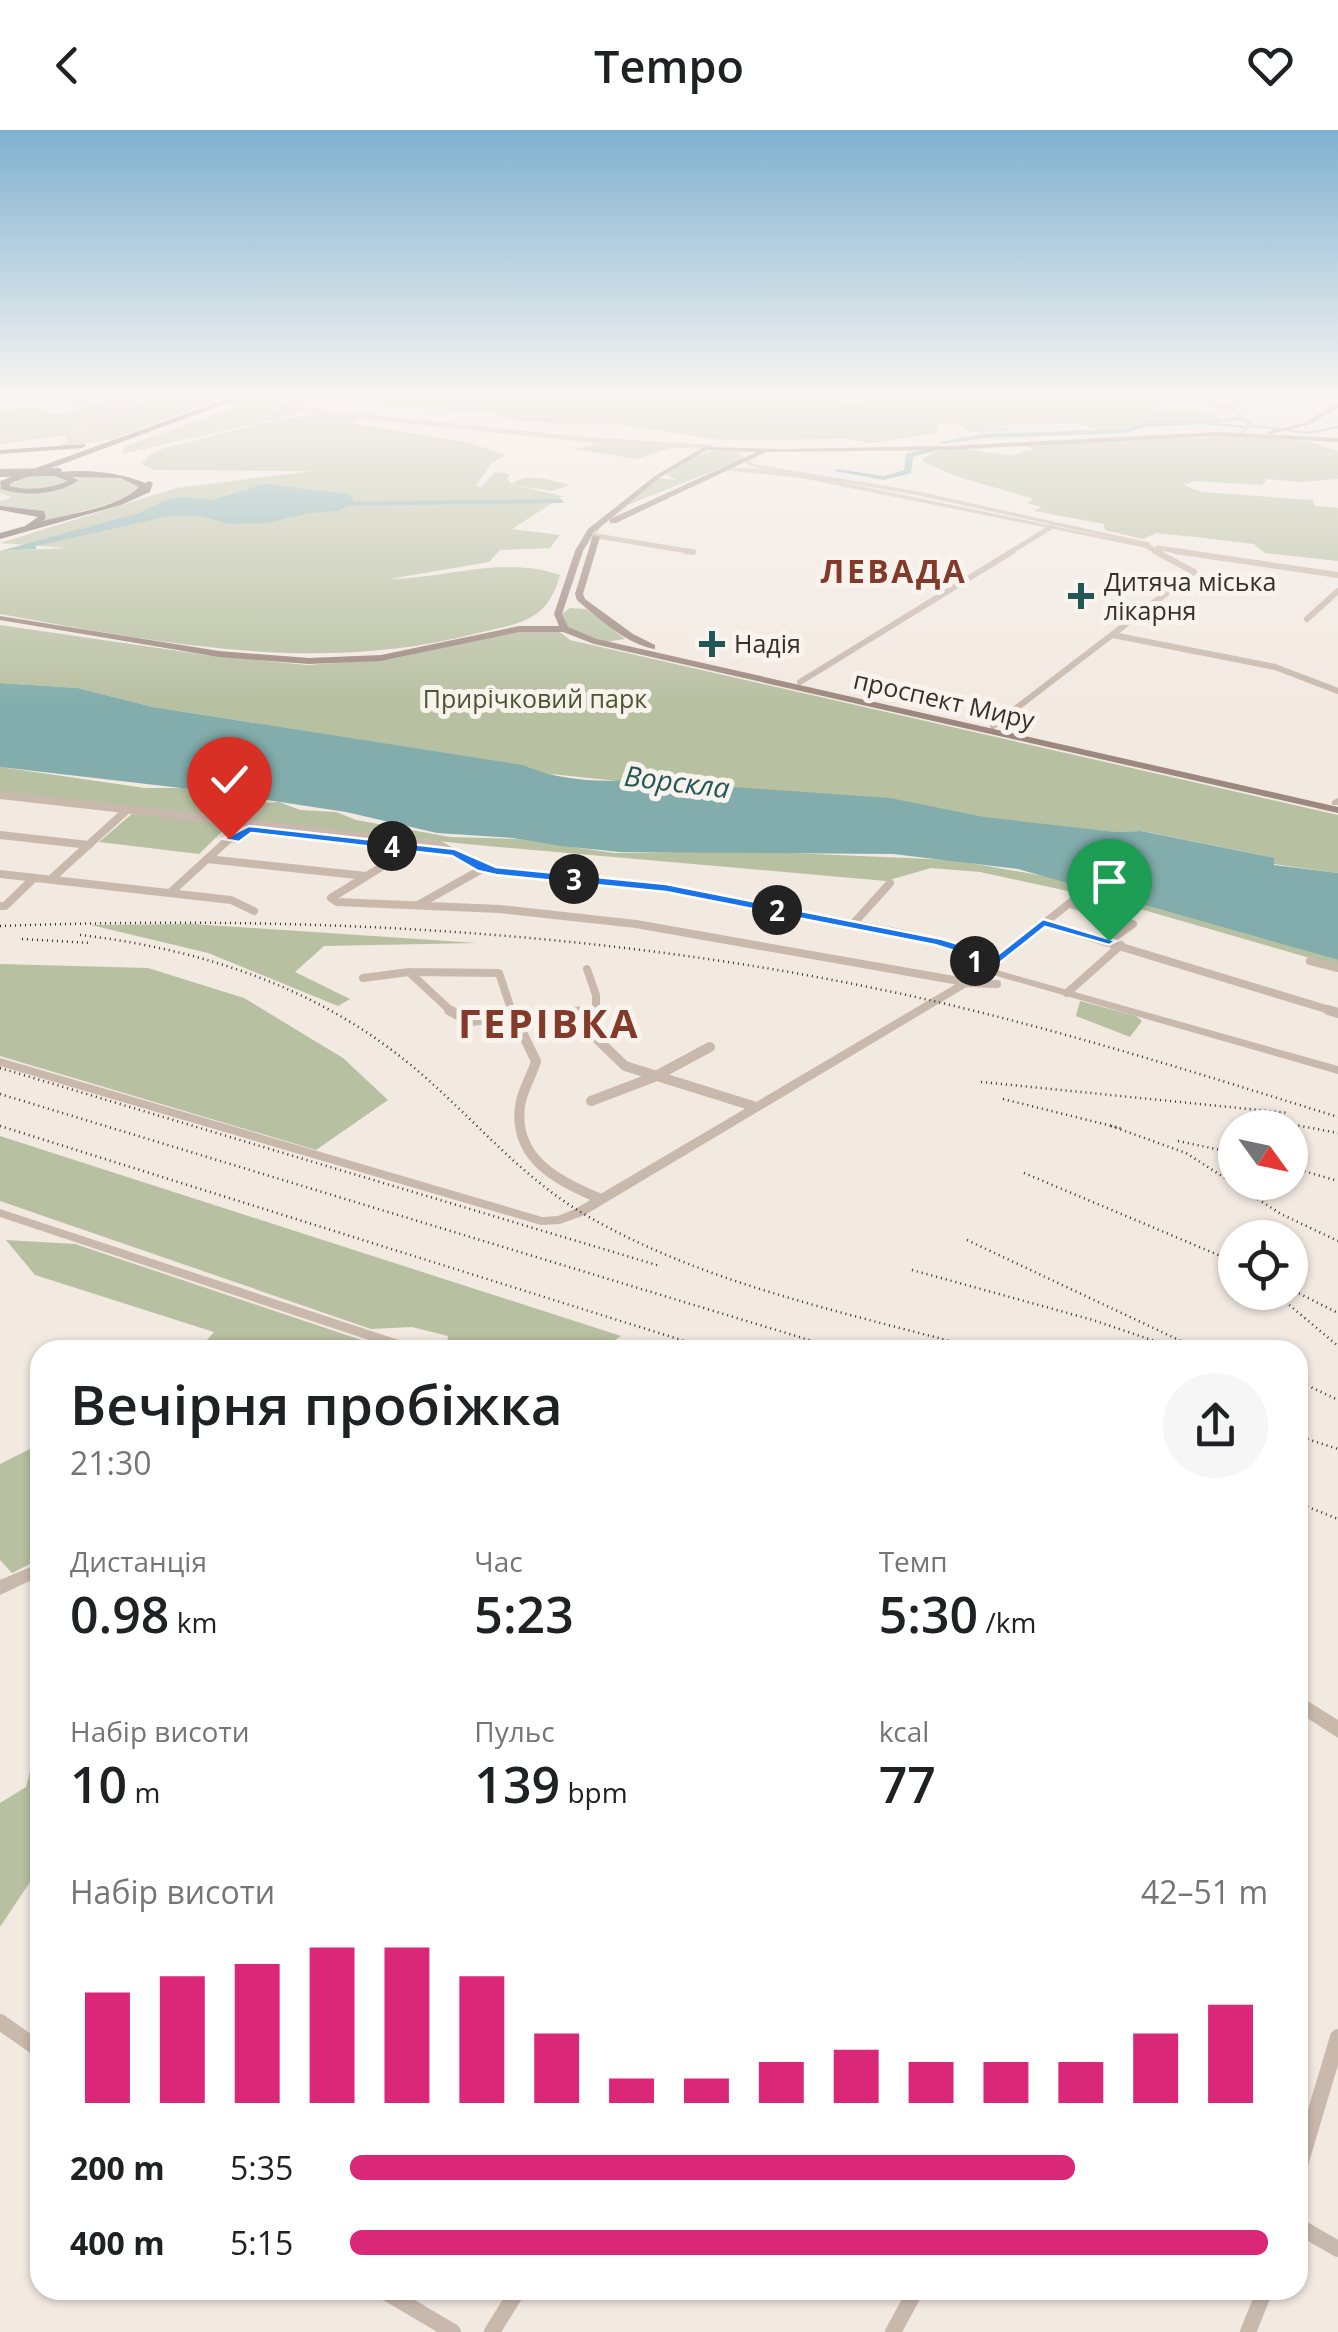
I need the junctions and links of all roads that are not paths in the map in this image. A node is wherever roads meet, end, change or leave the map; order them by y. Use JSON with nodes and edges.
{"nodes":[{"id":1,"x":126,"y":499,"type":"edge"},
{"id":2,"x":629,"y":499,"type":"edge"},
{"id":3,"x":658,"y":499,"type":"edge"},
{"id":4,"x":921,"y":499,"type":"edge"},
{"id":5,"x":0,"y":508,"type":"edge"},
{"id":6,"x":1055,"y":526,"type":"junction"},
{"id":7,"x":18,"y":531,"type":"junction"},
{"id":8,"x":0,"y":536,"type":"edge"},
{"id":9,"x":597,"y":536,"type":"junction"},
{"id":10,"x":1148,"y":545,"type":"junction"},
{"id":11,"x":578,"y":551,"type":"junction"},
{"id":12,"x":590,"y":552,"type":"junction"},
{"id":13,"x":693,"y":552,"type":"dead end"},
{"id":14,"x":1338,"y":575,"type":"edge"},
{"id":15,"x":1338,"y":592,"type":"edge"},
{"id":16,"x":587,"y":606,"type":"junction"},
{"id":17,"x":560,"y":609,"type":"junction"},
{"id":18,"x":0,"y":618,"type":"edge"},
{"id":19,"x":1307,"y":619,"type":"dead end"},
{"id":20,"x":564,"y":629,"type":"junction"},
{"id":21,"x":519,"y":630,"type":"junction"},
{"id":22,"x":1113,"y":634,"type":"junction"},
{"id":23,"x":630,"y":636,"type":"junction"},
{"id":24,"x":611,"y":645,"type":"junction"},
{"id":25,"x":701,"y":663,"type":"junction"},
{"id":26,"x":800,"y":682,"type":"junction"},
{"id":27,"x":1338,"y":691,"type":"edge"},
{"id":28,"x":909,"y":710,"type":"junction"},
{"id":29,"x":993,"y":726,"type":"junction"},
{"id":30,"x":1238,"y":784,"type":"junction"},
{"id":31,"x":0,"y":795,"type":"edge"},
{"id":32,"x":1337,"y":804,"type":"edge"},
{"id":33,"x":128,"y":810,"type":"junction"},
{"id":34,"x":252,"y":826,"type":"junction"},
{"id":35,"x":0,"y":835,"type":"edge"},
{"id":36,"x":89,"y":845,"type":"junction"},
{"id":37,"x":412,"y":848,"type":"junction"},
{"id":38,"x":455,"y":853,"type":"junction"},
{"id":39,"x":207,"y":858,"type":"junction"},
{"id":40,"x":482,"y":868,"type":"junction"},
{"id":41,"x":0,"y":874,"type":"edge"},
{"id":42,"x":366,"y":876,"type":"junction"},
{"id":43,"x":34,"y":878,"type":"junction"},
{"id":44,"x":50,"y":880,"type":"junction"},
{"id":45,"x":890,"y":883,"type":"dead end"},
{"id":46,"x":171,"y":892,"type":"junction"},
{"id":47,"x":1082,"y":893,"type":"dead end"},
{"id":48,"x":1070,"y":904,"type":"junction"},
{"id":49,"x":0,"y":906,"type":"edge"},
{"id":50,"x":415,"y":906,"type":"junction"},
{"id":51,"x":254,"y":912,"type":"dead end"},
{"id":52,"x":1043,"y":922,"type":"junction"},
{"id":53,"x":853,"y":924,"type":"junction"},
{"id":54,"x":1109,"y":941,"type":"junction"},
{"id":55,"x":1121,"y":945,"type":"junction"},
{"id":56,"x":1310,"y":961,"type":"dead end"},
{"id":57,"x":1338,"y":968,"type":"edge"},
{"id":58,"x":587,"y":969,"type":"dead end"},
{"id":59,"x":409,"y":972,"type":"junction"},
{"id":60,"x":982,"y":973,"type":"junction"},
{"id":61,"x":363,"y":978,"type":"dead end"},
{"id":62,"x":964,"y":983,"type":"junction"},
{"id":63,"x":998,"y":984,"type":"dead end"},
{"id":64,"x":1067,"y":993,"type":"junction"},
{"id":65,"x":597,"y":1010,"type":"junction"},
{"id":66,"x":1338,"y":1013,"type":"edge"},
{"id":67,"x":513,"y":1017,"type":"junction"},
{"id":68,"x":710,"y":1047,"type":"dead end"},
{"id":69,"x":0,"y":1062,"type":"edge"},
{"id":70,"x":1338,"y":1070,"type":"edge"},
{"id":71,"x":654,"y":1078,"type":"junction"},
{"id":72,"x":591,"y":1101,"type":"dead end"},
{"id":73,"x":753,"y":1106,"type":"junction"},
{"id":74,"x":600,"y":1199,"type":"junction"},
{"id":75,"x":580,"y":1212,"type":"joint"},
{"id":76,"x":0,"y":1213,"type":"edge"},
{"id":77,"x":385,"y":1340,"type":"edge"},
{"id":78,"x":30,"y":1574,"type":"edge"},
{"id":79,"x":0,"y":1588,"type":"edge"},
{"id":80,"x":1308,"y":1709,"type":"edge"},
{"id":81,"x":1338,"y":1730,"type":"edge"},
{"id":82,"x":0,"y":2022,"type":"edge"},
{"id":83,"x":1338,"y":2037,"type":"edge"},
{"id":84,"x":30,"y":2043,"type":"edge"},
{"id":85,"x":1308,"y":2138,"type":"edge"},
{"id":86,"x":1308,"y":2232,"type":"edge"},
{"id":87,"x":1338,"y":2249,"type":"edge"},
{"id":88,"x":399,"y":2300,"type":"edge"},
{"id":89,"x":512,"y":2300,"type":"edge"},
{"id":90,"x":911,"y":2300,"type":"edge"},
{"id":91,"x":1261,"y":2300,"type":"edge"},
{"id":92,"x":453,"y":2332,"type":"edge"},
{"id":93,"x":492,"y":2332,"type":"edge"},
{"id":94,"x":893,"y":2332,"type":"edge"},
{"id":95,"x":1248,"y":2332,"type":"edge"}],
"edges":[{"from":1,"to":7,"type":"highway"},
{"from":2,"to":11,"type":"main road"},
{"from":3,"to":9,"type":"main road"},
{"from":4,"to":6,"type":"street"},
{"from":5,"to":7,"type":"highway"},
{"from":6,"to":10,"type":"street"},
{"from":6,"to":26,"type":"street"},
{"from":7,"to":8,"type":"highway"},
{"from":9,"to":12,"type":"main road"},
{"from":9,"to":13,"type":"street"},
{"from":10,"to":14,"type":"street"},
{"from":10,"to":22,"type":"street"},
{"from":11,"to":12,"type":"main road"},
{"from":11,"to":17,"type":"main road"},
{"from":12,"to":16,"type":"main road"},
{"from":15,"to":19,"type":"street"},
{"from":16,"to":17,"type":"main road"},
{"from":16,"to":23,"type":"main road","name":"проспект Миру"},
{"from":17,"to":20,"type":"main road"},
{"from":17,"to":21,"type":"main road"},
{"from":18,"to":21,"type":"main road"},
{"from":20,"to":21,"type":"main road"},
{"from":20,"to":24,"type":"main road","name":"проспект Миру"},
{"from":22,"to":27,"type":"street"},
{"from":22,"to":29,"type":"street"},
{"from":23,"to":24,"type":"main road"},
{"from":23,"to":25,"type":"main road","name":"проспект Миру"},
{"from":24,"to":25,"type":"main road","name":"проспект Миру"},
{"from":25,"to":26,"type":"main road","name":"проспект Миру"},
{"from":25,"to":28,"type":"main road","name":"проспект Миру"},
{"from":26,"to":28,"type":"main road","name":"проспект Миру"},
{"from":28,"to":29,"type":"main road","name":"проспект Миру"},
{"from":28,"to":30,"type":"main road","name":"проспект Миру"},
{"from":29,"to":30,"type":"main road","name":"проспект Миру"},
{"from":30,"to":32,"type":"main road","name":"проспект Миру"},
{"from":31,"to":33,"type":"street"},
{"from":33,"to":34,"type":"street"},
{"from":33,"to":36,"type":"street"},
{"from":34,"to":37,"type":"street"},
{"from":34,"to":38,"type":"street"},
{"from":34,"to":39,"type":"street"},
{"from":35,"to":36,"type":"street"},
{"from":36,"to":44,"type":"street"},
{"from":37,"to":38,"type":"street"},
{"from":37,"to":42,"type":"street"},
{"from":38,"to":40,"type":"street"},
{"from":39,"to":42,"type":"street"},
{"from":39,"to":46,"type":"street"},
{"from":40,"to":50,"type":"street"},
{"from":40,"to":53,"type":"street"},
{"from":41,"to":43,"type":"street"},
{"from":42,"to":50,"type":"street"},
{"from":43,"to":44,"type":"street"},
{"from":43,"to":49,"type":"street"},
{"from":44,"to":46,"type":"street"},
{"from":45,"to":53,"type":"street"},
{"from":46,"to":51,"type":"street"},
{"from":47,"to":48,"type":"street"},
{"from":48,"to":52,"type":"street"},
{"from":48,"to":54,"type":"street"},
{"from":50,"to":62,"type":"street"},
{"from":52,"to":54,"type":"street"},
{"from":52,"to":60,"type":"street"},
{"from":53,"to":60,"type":"street"},
{"from":54,"to":55,"type":"street"},
{"from":55,"to":64,"type":"street"},
{"from":55,"to":66,"type":"street"},
{"from":56,"to":57,"type":"street"},
{"from":58,"to":65,"type":"street"},
{"from":59,"to":61,"type":"street"},
{"from":59,"to":67,"type":"street"},
{"from":59,"to":67,"type":"street"},
{"from":60,"to":62,"type":"street"},
{"from":60,"to":64,"type":"street"},
{"from":62,"to":63,"type":"street"},
{"from":62,"to":73,"type":"street"},
{"from":64,"to":70,"type":"street"},
{"from":65,"to":67,"type":"street"},
{"from":65,"to":71,"type":"street"},
{"from":67,"to":74,"type":"street"},
{"from":68,"to":71,"type":"street"},
{"from":69,"to":75,"type":"street"},
{"from":71,"to":72,"type":"street"},
{"from":71,"to":73,"type":"street"},
{"from":73,"to":74,"type":"street"},
{"from":74,"to":75,"type":"street"},
{"from":76,"to":77,"type":"street"},
{"from":78,"to":79,"type":"street"},
{"from":80,"to":81,"type":"street"},
{"from":82,"to":84,"type":"street"},
{"from":83,"to":85,"type":"street"},
{"from":86,"to":87,"type":"street"},
{"from":88,"to":92,"type":"street"},
{"from":89,"to":93,"type":"street"},
{"from":90,"to":94,"type":"street"},
{"from":91,"to":95,"type":"street"}]}
